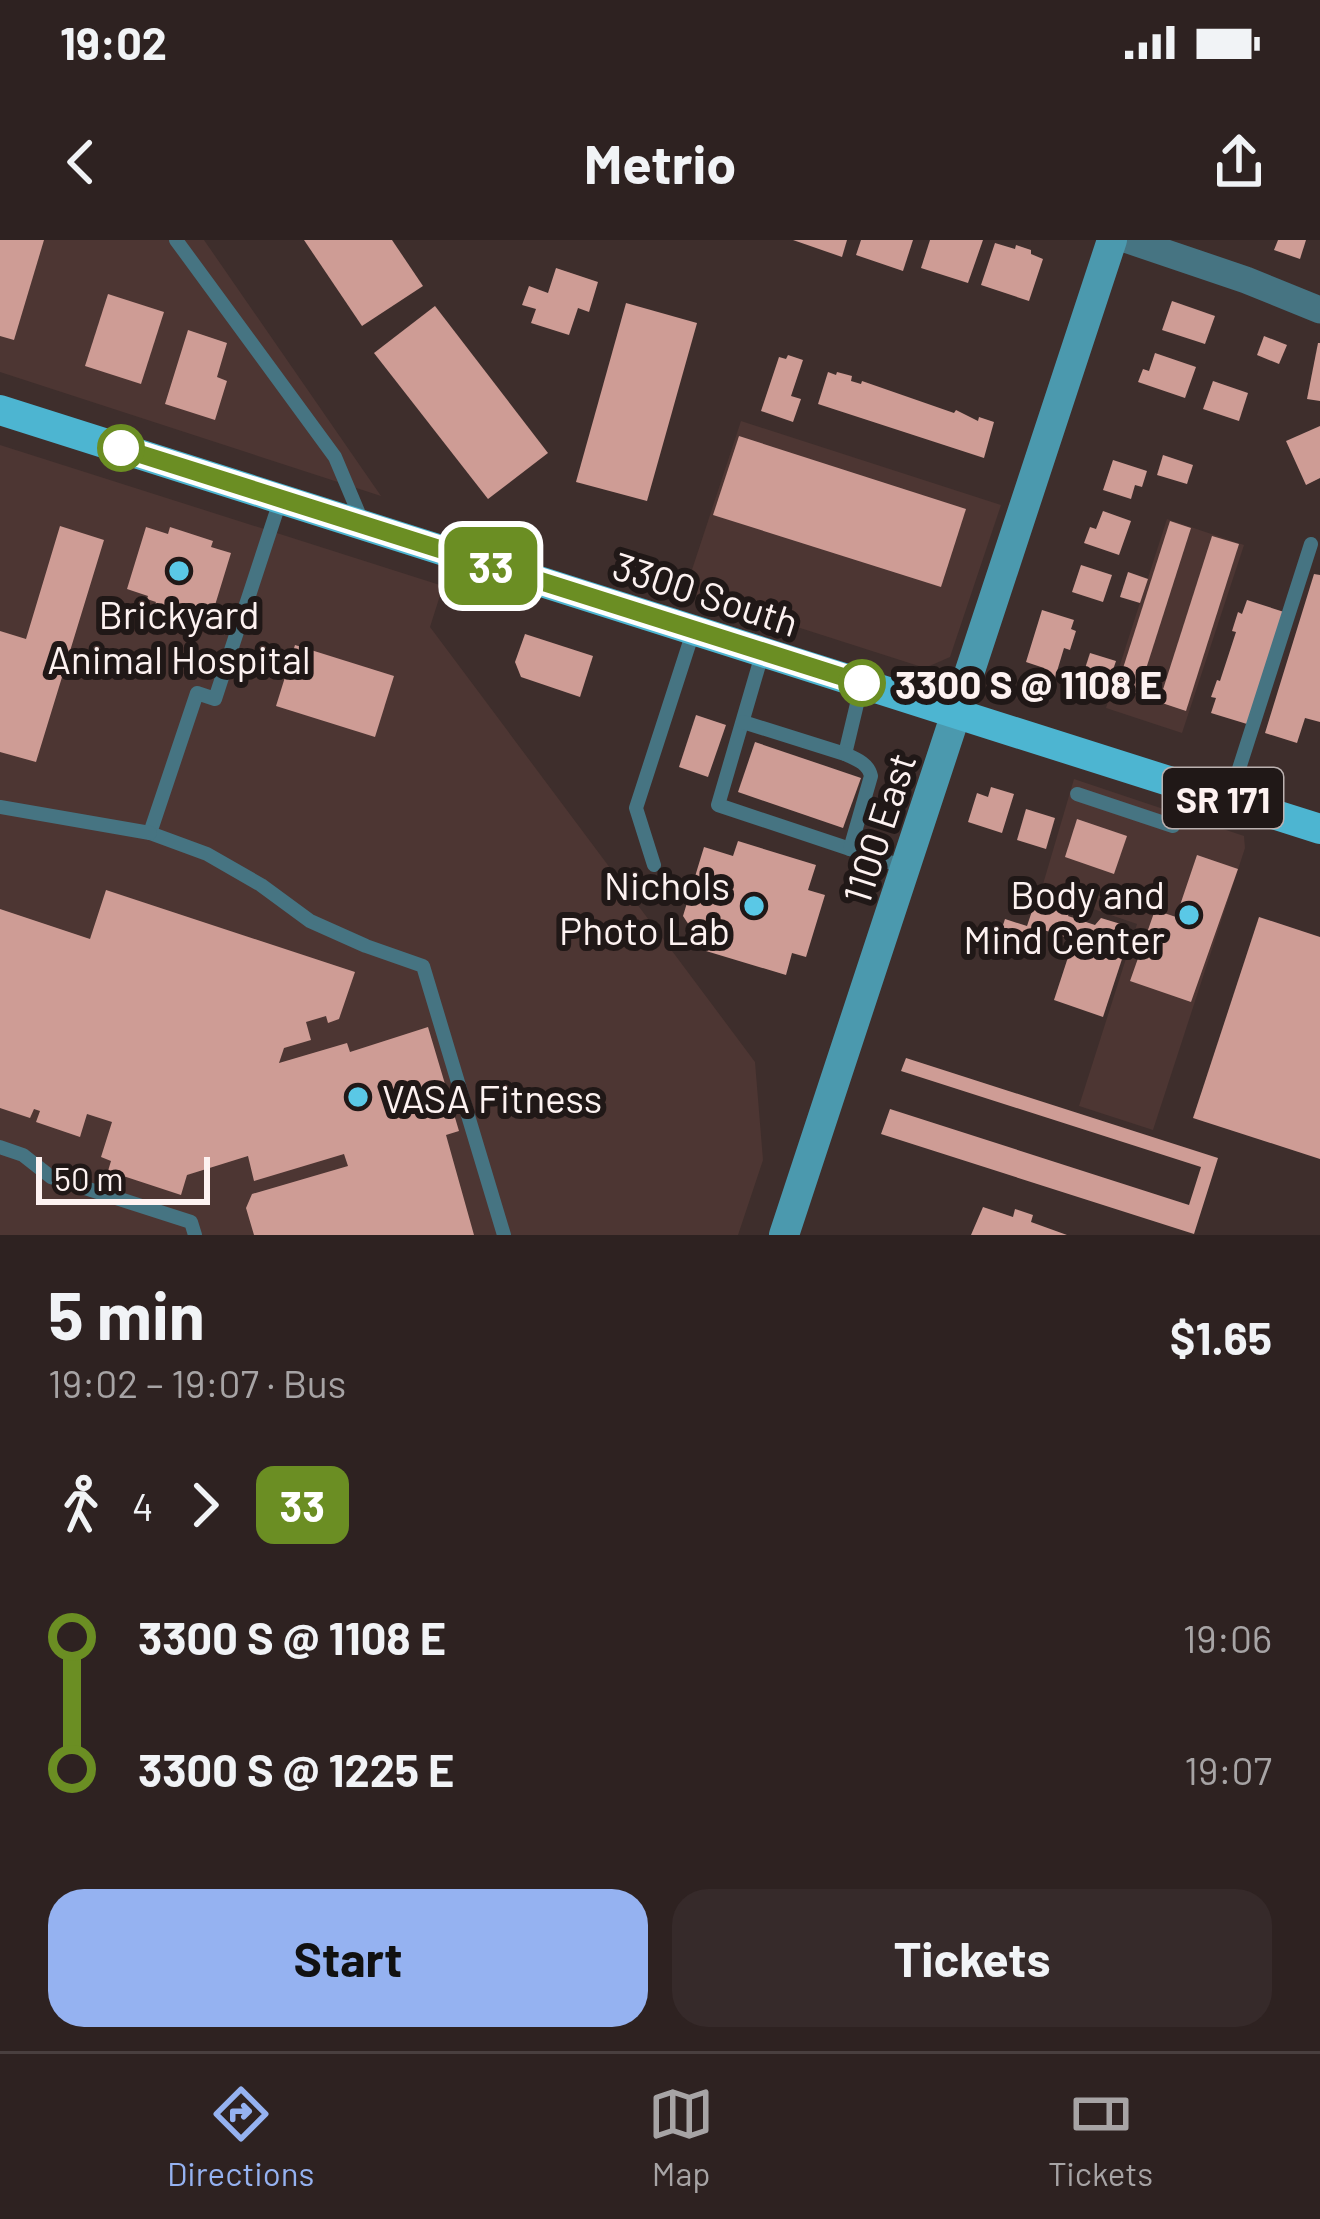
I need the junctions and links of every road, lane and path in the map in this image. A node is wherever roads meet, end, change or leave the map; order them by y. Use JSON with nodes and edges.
{"nodes":[{"id":1,"x":176,"y":240,"type":"edge"},
{"id":2,"x":1112,"y":240,"type":"edge"},
{"id":3,"x":1128,"y":240,"type":"edge"},
{"id":4,"x":1320,"y":310,"type":"edge"},
{"id":5,"x":0,"y":410,"type":"edge"},
{"id":6,"x":281,"y":498,"type":"junction"},
{"id":7,"x":364,"y":526,"type":"junction"},
{"id":8,"x":1311,"y":544,"type":"dead end"},
{"id":9,"x":694,"y":629,"type":"junction"},
{"id":10,"x":763,"y":652,"type":"junction"},
{"id":11,"x":862,"y":683,"type":"junction"},
{"id":12,"x":956,"y":713,"type":"junction"},
{"id":13,"x":743,"y":722,"type":"junction"},
{"id":14,"x":845,"y":754,"type":"junction"},
{"id":15,"x":1077,"y":794,"type":"dead end"},
{"id":16,"x":1229,"y":800,"type":"junction"},
{"id":17,"x":0,"y":807,"type":"edge"},
{"id":18,"x":1173,"y":826,"type":"dead end"},
{"id":19,"x":1320,"y":830,"type":"edge"},
{"id":20,"x":150,"y":833,"type":"junction"},
{"id":21,"x":850,"y":849,"type":"junction"},
{"id":22,"x":654,"y":865,"type":"dead end"},
{"id":23,"x":908,"y":868,"type":"junction"},
{"id":24,"x":0,"y":1147,"type":"edge"},
{"id":25,"x":195,"y":1235,"type":"edge"},
{"id":26,"x":504,"y":1235,"type":"edge"},
{"id":27,"x":784,"y":1235,"type":"edge"}],
"edges":[{"from":1,"to":7,"type":"lane"},
{"from":2,"to":12,"type":"street","name":"1100 East"},
{"from":3,"to":4,"type":"street"},
{"from":5,"to":6,"type":"main road","name":"3300 South","number":"SR 171"},
{"from":6,"to":7,"type":"main road","name":"3300 South","number":"SR 171"},
{"from":6,"to":20,"type":"lane"},
{"from":7,"to":9,"type":"main road","name":"3300 South","number":"SR 171"},
{"from":8,"to":16,"type":"lane"},
{"from":9,"to":10,"type":"main road","name":"3300 South","number":"SR 171"},
{"from":9,"to":22,"type":"lane"},
{"from":10,"to":11,"type":"main road","name":"3300 South","number":"SR 171"},
{"from":10,"to":13,"type":"lane"},
{"from":11,"to":12,"type":"main road","name":"3300 South","number":"SR 171"},
{"from":11,"to":14,"type":"lane"},
{"from":12,"to":16,"type":"main road","name":"3300 South","number":"SR 171"},
{"from":12,"to":23,"type":"street","name":"1100 East"},
{"from":13,"to":14,"type":"lane"},
{"from":13,"to":21,"type":"lane"},
{"from":14,"to":21,"type":"lane"},
{"from":15,"to":18,"type":"lane"},
{"from":16,"to":19,"type":"main road","name":"3300 South","number":"SR 171"},
{"from":17,"to":20,"type":"lane"},
{"from":20,"to":26,"type":"lane"},
{"from":21,"to":23,"type":"lane"},
{"from":23,"to":27,"type":"street","name":"1100 East"},
{"from":24,"to":25,"type":"lane"}]}
